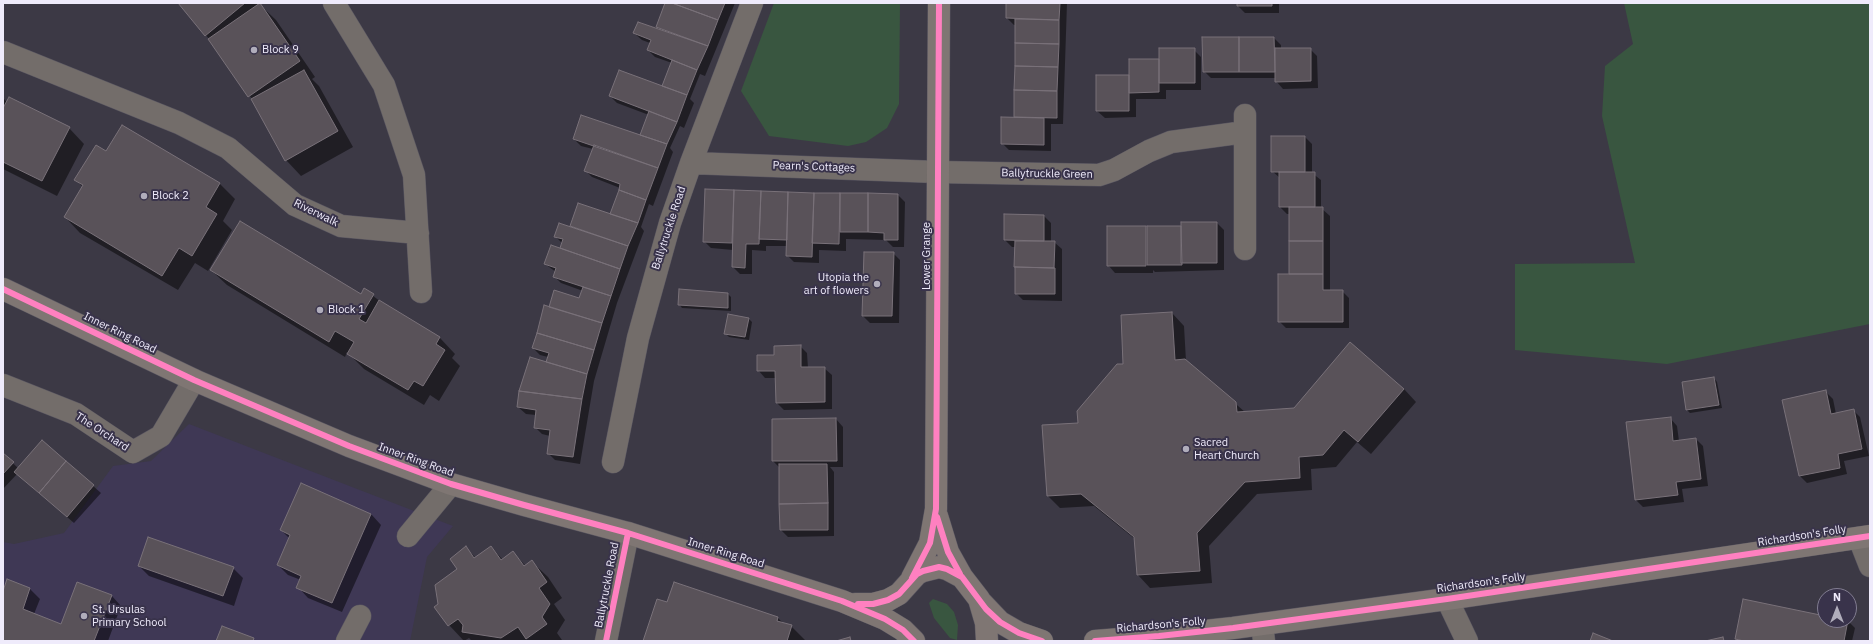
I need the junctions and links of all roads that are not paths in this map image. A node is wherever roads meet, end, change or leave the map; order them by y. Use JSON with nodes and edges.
{"nodes":[{"id":1,"x":334,"y":3,"type":"edge"},
{"id":2,"x":752,"y":3,"type":"edge"},
{"id":3,"x":939,"y":3,"type":"edge"},
{"id":4,"x":3,"y":52,"type":"edge"},
{"id":5,"x":690,"y":163,"type":"junction"},
{"id":6,"x":938,"y":172,"type":"junction"},
{"id":7,"x":418,"y":233,"type":"junction"},
{"id":8,"x":1245,"y":249,"type":"dead end"},
{"id":9,"x":3,"y":289,"type":"edge"},
{"id":10,"x":421,"y":292,"type":"dead end"},
{"id":11,"x":194,"y":380,"type":"junction"},
{"id":12,"x":3,"y":385,"type":"edge"},
{"id":13,"x":613,"y":462,"type":"dead end"},
{"id":14,"x":451,"y":484,"type":"junction"},
{"id":15,"x":936,"y":509,"type":"junction"},
{"id":16,"x":628,"y":533,"type":"junction"},
{"id":17,"x":408,"y":536,"type":"dead end"},
{"id":18,"x":1864,"y":537,"type":"edge"},
{"id":19,"x":1870,"y":566,"type":"edge"},
{"id":20,"x":962,"y":577,"type":"junction"},
{"id":21,"x":911,"y":581,"type":"junction"},
{"id":22,"x":1447,"y":598,"type":"junction"},
{"id":23,"x":979,"y":600,"type":"junction"},
{"id":24,"x":842,"y":601,"type":"junction"},
{"id":25,"x":360,"y":616,"type":"dead end"},
{"id":26,"x":1263,"y":632,"type":"edge"},
{"id":27,"x":347,"y":641,"type":"edge"},
{"id":28,"x":606,"y":641,"type":"edge"},
{"id":29,"x":915,"y":641,"type":"edge"},
{"id":30,"x":987,"y":641,"type":"edge"},
{"id":31,"x":1042,"y":641,"type":"edge"},
{"id":32,"x":1095,"y":641,"type":"edge"},
{"id":33,"x":1467,"y":641,"type":"edge"}],
"edges":[{"from":1,"to":7,"type":"street"},
{"from":2,"to":5,"type":"street","name":"Ballytruckle Road"},
{"from":3,"to":6,"type":"main road","name":"Lower Grange"},
{"from":4,"to":7,"type":"street","name":"Riverwalk"},
{"from":5,"to":6,"type":"street","name":"Pearn's Cottages"},
{"from":5,"to":13,"type":"street","name":"Ballytruckle Road"},
{"from":6,"to":8,"type":"street","name":"Ballytruckle Green"},
{"from":6,"to":15,"type":"main road","name":"Lower Grange"},
{"from":7,"to":10,"type":"street"},
{"from":9,"to":11,"type":"main road","name":"Inner Ring Road"},
{"from":11,"to":12,"type":"street","name":"The Orchard"},
{"from":11,"to":14,"type":"main road","name":"Inner Ring Road"},
{"from":14,"to":16,"type":"main road","name":"Inner Ring Road"},
{"from":14,"to":17,"type":"street"},
{"from":15,"to":20,"type":"main road"},
{"from":15,"to":21,"type":"main road"},
{"from":16,"to":24,"type":"main road","name":"Inner Ring Road"},
{"from":16,"to":28,"type":"street","name":"Ballytruckle Road"},
{"from":18,"to":19,"type":"street"},
{"from":18,"to":22,"type":"main road","name":"Richardson's Folly"},
{"from":20,"to":21,"type":"main road"},
{"from":20,"to":23,"type":"main road"},
{"from":21,"to":24,"type":"main road"},
{"from":21,"to":29,"type":"main road"},
{"from":22,"to":26,"type":"main road","name":"Richardson's Folly"},
{"from":22,"to":33,"type":"street"},
{"from":23,"to":30,"type":"main road"},
{"from":23,"to":31,"type":"main road"},
{"from":24,"to":29,"type":"main road"},
{"from":25,"to":27,"type":"street"},
{"from":26,"to":32,"type":"main road","name":"Richardson's Folly"}]}
